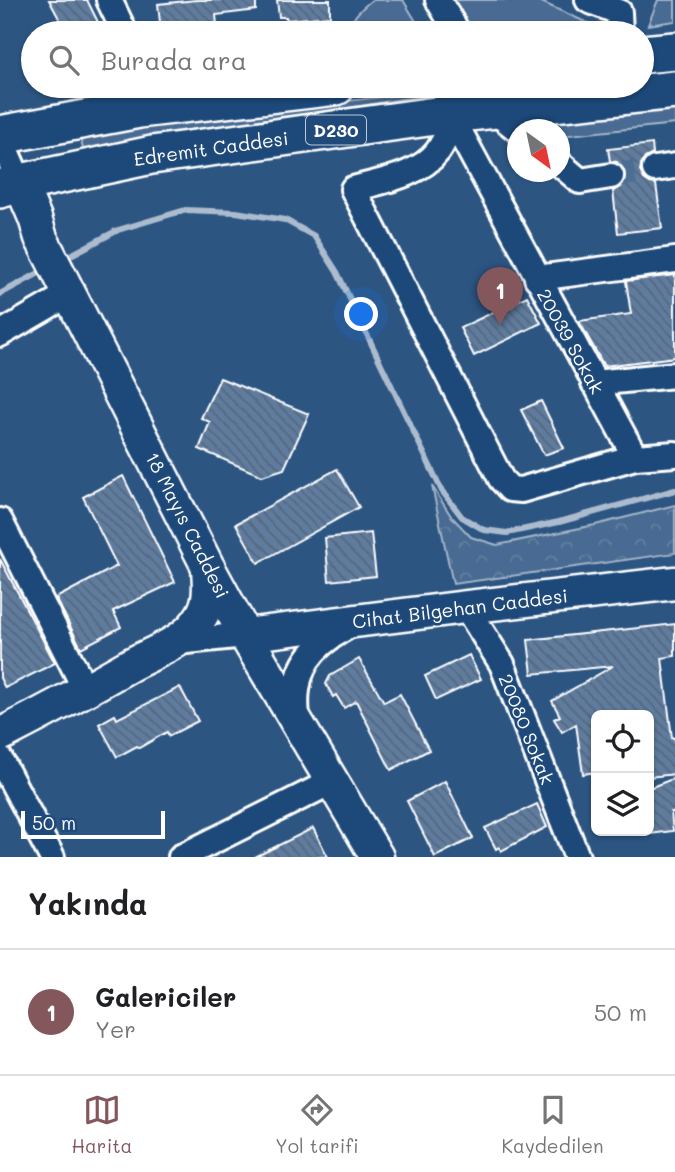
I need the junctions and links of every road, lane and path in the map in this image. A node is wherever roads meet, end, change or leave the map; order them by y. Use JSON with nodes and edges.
{"nodes":[{"id":1,"x":439,"y":0,"type":"edge"},
{"id":2,"x":588,"y":0,"type":"edge"},
{"id":3,"x":117,"y":3,"type":"edge"},
{"id":4,"x":622,"y":11,"type":"edge"},
{"id":5,"x":122,"y":21,"type":"edge"},
{"id":6,"x":451,"y":21,"type":"edge"},
{"id":7,"x":675,"y":51,"type":"edge"},
{"id":8,"x":654,"y":53,"type":"edge"},
{"id":9,"x":675,"y":90,"type":"edge"},
{"id":10,"x":654,"y":94,"type":"edge"},
{"id":11,"x":135,"y":98,"type":"edge"},
{"id":12,"x":630,"y":98,"type":"edge"},
{"id":13,"x":452,"y":118,"type":"junction"},
{"id":14,"x":505,"y":120,"type":"edge"},
{"id":15,"x":0,"y":136,"type":"edge"},
{"id":16,"x":570,"y":173,"type":"edge"},
{"id":17,"x":611,"y":176,"type":"tunnel mouth"},
{"id":18,"x":10,"y":186,"type":"edge"},
{"id":19,"x":675,"y":260,"type":"edge"},
{"id":20,"x":537,"y":278,"type":"junction"},
{"id":21,"x":69,"y":294,"type":"junction"},
{"id":22,"x":0,"y":334,"type":"edge"},
{"id":23,"x":675,"y":375,"type":"edge"},
{"id":24,"x":594,"y":383,"type":"junction"},
{"id":25,"x":675,"y":454,"type":"edge"},
{"id":26,"x":635,"y":457,"type":"junction"},
{"id":27,"x":3,"y":536,"type":"edge"},
{"id":28,"x":208,"y":566,"type":"junction"},
{"id":29,"x":675,"y":583,"type":"edge"},
{"id":30,"x":466,"y":607,"type":"junction"},
{"id":31,"x":358,"y":621,"type":"junction"},
{"id":32,"x":245,"y":635,"type":"junction"},
{"id":33,"x":177,"y":642,"type":"junction"},
{"id":34,"x":86,"y":691,"type":"junction"},
{"id":35,"x":297,"y":723,"type":"junction"},
{"id":36,"x":0,"y":735,"type":"edge"},
{"id":37,"x":0,"y":759,"type":"edge"},
{"id":38,"x":331,"y":782,"type":"junction"},
{"id":39,"x":52,"y":857,"type":"edge"},
{"id":40,"x":181,"y":857,"type":"edge"},
{"id":41,"x":377,"y":857,"type":"edge"},
{"id":42,"x":577,"y":857,"type":"edge"}],
"edges":[{"from":1,"to":6,"type":"street"},
{"from":2,"to":4,"type":"street"},
{"from":3,"to":5,"type":"street"},
{"from":7,"to":8,"type":"highway"},
{"from":9,"to":10,"type":"highway","name":"Edremit Caddesi","number":"D230"},
{"from":11,"to":15,"type":"highway","number":"D230"},
{"from":12,"to":14,"type":"highway","name":"Edremit Caddesi","number":"D230"},
{"from":13,"to":14,"type":"highway","name":"Edremit Caddesi","number":"D230"},
{"from":13,"to":18,"type":"highway","name":"Edremit Caddesi","number":"D230"},
{"from":13,"to":20,"type":"street","name":"20039 Sokak"},
{"from":13,"to":26,"type":"street"},
{"from":15,"to":18,"type":"street"},
{"from":16,"to":17,"type":"street"},
{"from":18,"to":21,"type":"main road","name":"18 Mayıs Caddesi"},
{"from":19,"to":20,"type":"street"},
{"from":20,"to":24,"type":"street","name":"20039 Sokak"},
{"from":21,"to":22,"type":"street"},
{"from":21,"to":28,"type":"main road","name":"18 Mayıs Caddesi"},
{"from":23,"to":24,"type":"street"},
{"from":24,"to":26,"type":"street","name":"20039 Sokak"},
{"from":25,"to":26,"type":"street"},
{"from":27,"to":34,"type":"street"},
{"from":28,"to":32,"type":"main road","name":"18 Mayıs Caddesi"},
{"from":28,"to":33,"type":"main road"},
{"from":29,"to":30,"type":"main road","name":"Cihat Bilgehan Caddesi"},
{"from":30,"to":31,"type":"main road","name":"Cihat Bilgehan Caddesi"},
{"from":30,"to":42,"type":"street","name":"20080 Sokak"},
{"from":31,"to":32,"type":"main road","name":"Cihat Bilgehan Caddesi"},
{"from":31,"to":35,"type":"street"},
{"from":32,"to":33,"type":"street"},
{"from":32,"to":35,"type":"main road","name":"18 Mayıs Caddesi"},
{"from":33,"to":34,"type":"main road"},
{"from":34,"to":36,"type":"main road"},
{"from":35,"to":38,"type":"main road","name":"18 Mayıs Caddesi"},
{"from":37,"to":39,"type":"street"},
{"from":38,"to":40,"type":"street"},
{"from":38,"to":41,"type":"main road","name":"18 Mayıs Caddesi"}]}
